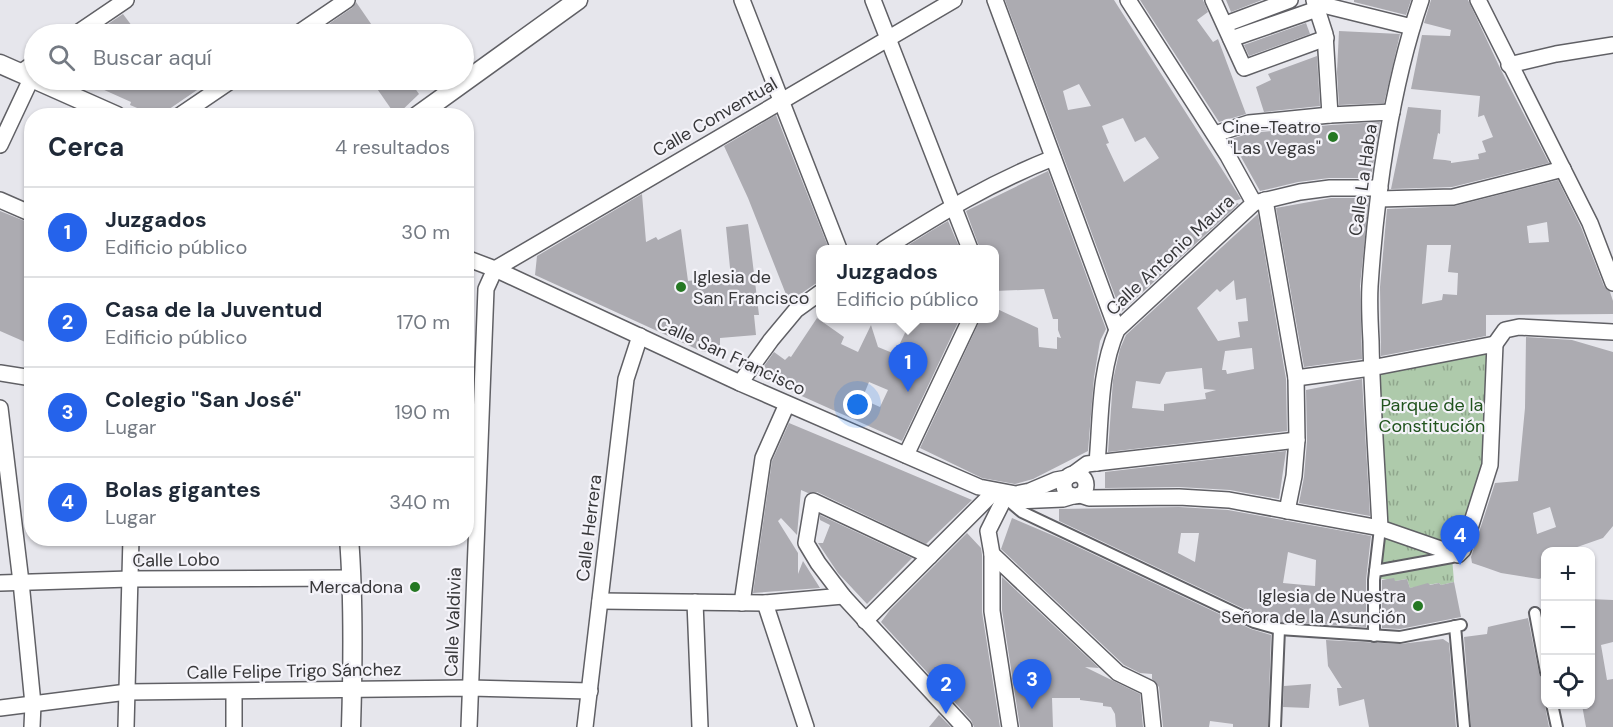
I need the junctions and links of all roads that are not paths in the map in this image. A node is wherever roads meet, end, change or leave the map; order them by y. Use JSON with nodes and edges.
{"nodes":[{"id":1,"x":126,"y":0,"type":"edge"},
{"id":2,"x":347,"y":0,"type":"edge"},
{"id":3,"x":578,"y":0,"type":"edge"},
{"id":4,"x":742,"y":0,"type":"edge"},
{"id":5,"x":873,"y":0,"type":"edge"},
{"id":6,"x":954,"y":0,"type":"edge"},
{"id":7,"x":995,"y":0,"type":"edge"},
{"id":8,"x":1128,"y":0,"type":"edge"},
{"id":9,"x":1214,"y":0,"type":"edge"},
{"id":10,"x":1290,"y":0,"type":"edge"},
{"id":11,"x":1421,"y":0,"type":"edge"},
{"id":12,"x":1478,"y":0,"type":"edge"},
{"id":13,"x":1315,"y":4,"type":"edge"},
{"id":14,"x":91,"y":24,"type":"edge"},
{"id":15,"x":312,"y":24,"type":"edge"},
{"id":16,"x":1412,"y":27,"type":"junction"},
{"id":17,"x":1228,"y":32,"type":"junction"},
{"id":18,"x":888,"y":38,"type":"junction"},
{"id":19,"x":1326,"y":38,"type":"junction"},
{"id":20,"x":1613,"y":45,"type":"edge"},
{"id":21,"x":0,"y":64,"type":"edge"},
{"id":22,"x":1509,"y":65,"type":"junction"},
{"id":23,"x":24,"y":72,"type":"edge"},
{"id":24,"x":474,"y":75,"type":"edge"},
{"id":25,"x":24,"y":90,"type":"edge"},
{"id":26,"x":64,"y":90,"type":"edge"},
{"id":27,"x":217,"y":90,"type":"edge"},
{"id":28,"x":453,"y":90,"type":"edge"},
{"id":29,"x":781,"y":101,"type":"junction"},
{"id":30,"x":101,"y":108,"type":"edge"},
{"id":31,"x":191,"y":108,"type":"edge"},
{"id":32,"x":428,"y":108,"type":"edge"},
{"id":33,"x":1392,"y":112,"type":"junction"},
{"id":34,"x":1330,"y":115,"type":"junction"},
{"id":35,"x":1215,"y":134,"type":"junction"},
{"id":36,"x":0,"y":145,"type":"edge"},
{"id":37,"x":1053,"y":158,"type":"junction"},
{"id":38,"x":1563,"y":169,"type":"junction"},
{"id":39,"x":1380,"y":194,"type":"junction"},
{"id":40,"x":0,"y":200,"type":"edge"},
{"id":41,"x":1260,"y":201,"type":"junction"},
{"id":42,"x":954,"y":204,"type":"junction"},
{"id":43,"x":24,"y":210,"type":"edge"},
{"id":44,"x":837,"y":245,"type":"edge"},
{"id":45,"x":890,"y":245,"type":"edge"},
{"id":46,"x":969,"y":245,"type":"edge"},
{"id":47,"x":1609,"y":257,"type":"edge"},
{"id":48,"x":474,"y":261,"type":"edge"},
{"id":49,"x":495,"y":269,"type":"junction"},
{"id":50,"x":1613,"y":283,"type":"edge"},
{"id":51,"x":816,"y":296,"type":"edge"},
{"id":52,"x":969,"y":323,"type":"edge"},
{"id":53,"x":1117,"y":330,"type":"junction"},
{"id":54,"x":1613,"y":332,"type":"edge"},
{"id":55,"x":640,"y":336,"type":"junction"},
{"id":56,"x":1494,"y":344,"type":"junction"},
{"id":57,"x":1371,"y":368,"type":"junction"},
{"id":58,"x":0,"y":373,"type":"edge"},
{"id":59,"x":24,"y":377,"type":"edge"},
{"id":60,"x":1296,"y":378,"type":"junction"},
{"id":61,"x":740,"y":383,"type":"junction"},
{"id":62,"x":787,"y":404,"type":"junction"},
{"id":63,"x":0,"y":408,"type":"edge"},
{"id":64,"x":1297,"y":440,"type":"junction"},
{"id":65,"x":906,"y":455,"type":"junction"},
{"id":66,"x":1097,"y":463,"type":"junction"},
{"id":67,"x":1070,"y":476,"type":"junction"},
{"id":68,"x":996,"y":496,"type":"junction"},
{"id":69,"x":1076,"y":496,"type":"junction"},
{"id":70,"x":1287,"y":511,"type":"junction"},
{"id":71,"x":973,"y":513,"type":"junction"},
{"id":72,"x":1380,"y":528,"type":"junction"},
{"id":73,"x":988,"y":531,"type":"junction"},
{"id":74,"x":131,"y":546,"type":"edge"},
{"id":75,"x":350,"y":546,"type":"edge"},
{"id":76,"x":992,"y":554,"type":"junction"},
{"id":77,"x":930,"y":556,"type":"junction"},
{"id":78,"x":1452,"y":557,"type":"dead end"},
{"id":79,"x":1375,"y":571,"type":"junction"},
{"id":80,"x":352,"y":578,"type":"junction"},
{"id":81,"x":130,"y":579,"type":"junction"},
{"id":82,"x":21,"y":582,"type":"junction"},
{"id":83,"x":0,"y":583,"type":"edge"},
{"id":84,"x":843,"y":596,"type":"junction"},
{"id":85,"x":600,"y":602,"type":"junction"},
{"id":86,"x":695,"y":602,"type":"junction"},
{"id":87,"x":742,"y":603,"type":"junction"},
{"id":88,"x":765,"y":603,"type":"junction"},
{"id":89,"x":1535,"y":613,"type":"dead end"},
{"id":90,"x":865,"y":621,"type":"junction"},
{"id":91,"x":1279,"y":629,"type":"junction"},
{"id":92,"x":1374,"y":636,"type":"junction"},
{"id":93,"x":1542,"y":655,"type":"edge"},
{"id":94,"x":470,"y":688,"type":"junction"},
{"id":95,"x":352,"y":690,"type":"junction"},
{"id":96,"x":590,"y":691,"type":"junction"},
{"id":97,"x":127,"y":692,"type":"junction"},
{"id":98,"x":234,"y":692,"type":"junction"},
{"id":99,"x":33,"y":704,"type":"junction"},
{"id":100,"x":0,"y":708,"type":"edge"},
{"id":101,"x":1553,"y":709,"type":"edge"},
{"id":102,"x":32,"y":727,"type":"edge"},
{"id":103,"x":126,"y":727,"type":"edge"},
{"id":104,"x":234,"y":727,"type":"edge"},
{"id":105,"x":351,"y":727,"type":"edge"},
{"id":106,"x":469,"y":727,"type":"edge"},
{"id":107,"x":585,"y":727,"type":"edge"},
{"id":108,"x":700,"y":727,"type":"edge"},
{"id":109,"x":806,"y":727,"type":"edge"},
{"id":110,"x":964,"y":727,"type":"edge"},
{"id":111,"x":1010,"y":727,"type":"edge"},
{"id":112,"x":1153,"y":727,"type":"edge"},
{"id":113,"x":1275,"y":727,"type":"edge"},
{"id":114,"x":1464,"y":727,"type":"edge"},
{"id":115,"x":1557,"y":727,"type":"edge"}],
"edges":[{"from":1,"to":14,"type":"street"},
{"from":2,"to":15,"type":"street"},
{"from":3,"to":24,"type":"street"},
{"from":4,"to":29,"type":"street"},
{"from":5,"to":18,"type":"street"},
{"from":6,"to":18,"type":"street","name":"Calle Conventual"},
{"from":7,"to":37,"type":"street"},
{"from":8,"to":35,"type":"street"},
{"from":9,"to":17,"type":"street"},
{"from":10,"to":17,"type":"street"},
{"from":11,"to":16,"type":"street","name":"Calle La Haba"},
{"from":12,"to":22,"type":"street"},
{"from":13,"to":16,"type":"street"},
{"from":13,"to":17,"type":"street"},
{"from":13,"to":19,"type":"street"},
{"from":16,"to":33,"type":"street","name":"Calle La Haba"},
{"from":17,"to":19,"type":"street"},
{"from":18,"to":29,"type":"street","name":"Calle Conventual"},
{"from":18,"to":42,"type":"street"},
{"from":19,"to":34,"type":"street"},
{"from":20,"to":22,"type":"street"},
{"from":21,"to":23,"type":"street"},
{"from":22,"to":38,"type":"street"},
{"from":25,"to":36,"type":"street"},
{"from":26,"to":30,"type":"street"},
{"from":27,"to":31,"type":"street"},
{"from":28,"to":32,"type":"street"},
{"from":29,"to":44,"type":"street"},
{"from":29,"to":49,"type":"street","name":"Calle Conventual"},
{"from":33,"to":34,"type":"street"},
{"from":33,"to":39,"type":"street","name":"Calle La Haba"},
{"from":34,"to":35,"type":"street"},
{"from":35,"to":41,"type":"street"},
{"from":37,"to":42,"type":"street"},
{"from":37,"to":53,"type":"street"},
{"from":38,"to":39,"type":"street"},
{"from":38,"to":47,"type":"street"},
{"from":39,"to":41,"type":"street"},
{"from":39,"to":57,"type":"street","name":"Calle La Haba"},
{"from":40,"to":43,"type":"street"},
{"from":41,"to":53,"type":"street","name":"Calle Antonio Maura"},
{"from":41,"to":60,"type":"street"},
{"from":42,"to":45,"type":"street"},
{"from":42,"to":46,"type":"street"},
{"from":47,"to":50,"type":"street"},
{"from":48,"to":49,"type":"street","name":"Calle San Francisco"},
{"from":49,"to":55,"type":"street","name":"Calle San Francisco"},
{"from":49,"to":94,"type":"street","name":"Calle Valdivia"},
{"from":51,"to":61,"type":"street"},
{"from":52,"to":65,"type":"street"},
{"from":53,"to":66,"type":"street","name":"Calle Antonio Maura"},
{"from":54,"to":56,"type":"street"},
{"from":55,"to":61,"type":"street","name":"Calle San Francisco"},
{"from":55,"to":85,"type":"street","name":"Calle Herrera"},
{"from":56,"to":57,"type":"street"},
{"from":56,"to":72,"type":"street"},
{"from":57,"to":60,"type":"street"},
{"from":57,"to":72,"type":"street"},
{"from":58,"to":59,"type":"street"},
{"from":60,"to":64,"type":"street"},
{"from":61,"to":62,"type":"street","name":"Calle San Francisco"},
{"from":62,"to":65,"type":"street","name":"Calle San Francisco"},
{"from":62,"to":87,"type":"street"},
{"from":63,"to":82,"type":"street"},
{"from":64,"to":66,"type":"street"},
{"from":64,"to":70,"type":"street"},
{"from":65,"to":68,"type":"street","name":"Calle San Francisco"},
{"from":66,"to":67,"type":"street"},
{"from":67,"to":68,"type":"street"},
{"from":67,"to":69,"type":"street"},
{"from":68,"to":69,"type":"street"},
{"from":68,"to":71,"type":"street"},
{"from":68,"to":73,"type":"street"},
{"from":68,"to":91,"type":"street"},
{"from":69,"to":70,"type":"street"},
{"from":70,"to":72,"type":"street"},
{"from":71,"to":73,"type":"street"},
{"from":71,"to":77,"type":"street"},
{"from":72,"to":79,"type":"street"},
{"from":73,"to":76,"type":"street"},
{"from":74,"to":81,"type":"street"},
{"from":75,"to":80,"type":"street"},
{"from":76,"to":111,"type":"street"},
{"from":76,"to":112,"type":"street"},
{"from":77,"to":84,"type":"street"},
{"from":77,"to":90,"type":"street"},
{"from":78,"to":79,"type":"street"},
{"from":79,"to":92,"type":"street"},
{"from":80,"to":81,"type":"street","name":"Calle Lobo"},
{"from":80,"to":95,"type":"street"},
{"from":81,"to":82,"type":"street","name":"Calle Lobo"},
{"from":81,"to":97,"type":"street"},
{"from":82,"to":83,"type":"street","name":"Calle Lobo"},
{"from":82,"to":99,"type":"street"},
{"from":84,"to":88,"type":"street"},
{"from":84,"to":90,"type":"street"},
{"from":85,"to":86,"type":"street"},
{"from":85,"to":96,"type":"street","name":"Calle Herrera"},
{"from":86,"to":87,"type":"street"},
{"from":86,"to":108,"type":"street"},
{"from":87,"to":88,"type":"street"},
{"from":88,"to":109,"type":"street"},
{"from":89,"to":93,"type":"street"},
{"from":90,"to":110,"type":"street"},
{"from":91,"to":92,"type":"street"},
{"from":91,"to":113,"type":"street"},
{"from":92,"to":114,"type":"street"},
{"from":94,"to":95,"type":"street","name":"Calle Felipe Trigo Sánchez"},
{"from":94,"to":96,"type":"street","name":"Calle Felipe Trigo Sánchez"},
{"from":94,"to":106,"type":"street","name":"Calle Valdivia"},
{"from":95,"to":98,"type":"street","name":"Calle Felipe Trigo Sánchez"},
{"from":95,"to":105,"type":"street"},
{"from":96,"to":107,"type":"street","name":"Calle Herrera"},
{"from":97,"to":98,"type":"street","name":"Calle Felipe Trigo Sánchez"},
{"from":97,"to":99,"type":"street","name":"Calle Felipe Trigo Sánchez"},
{"from":97,"to":103,"type":"street"},
{"from":98,"to":104,"type":"street"},
{"from":99,"to":100,"type":"street","name":"Calle Felipe Trigo Sánchez"},
{"from":99,"to":102,"type":"street"},
{"from":101,"to":115,"type":"street"}]}
